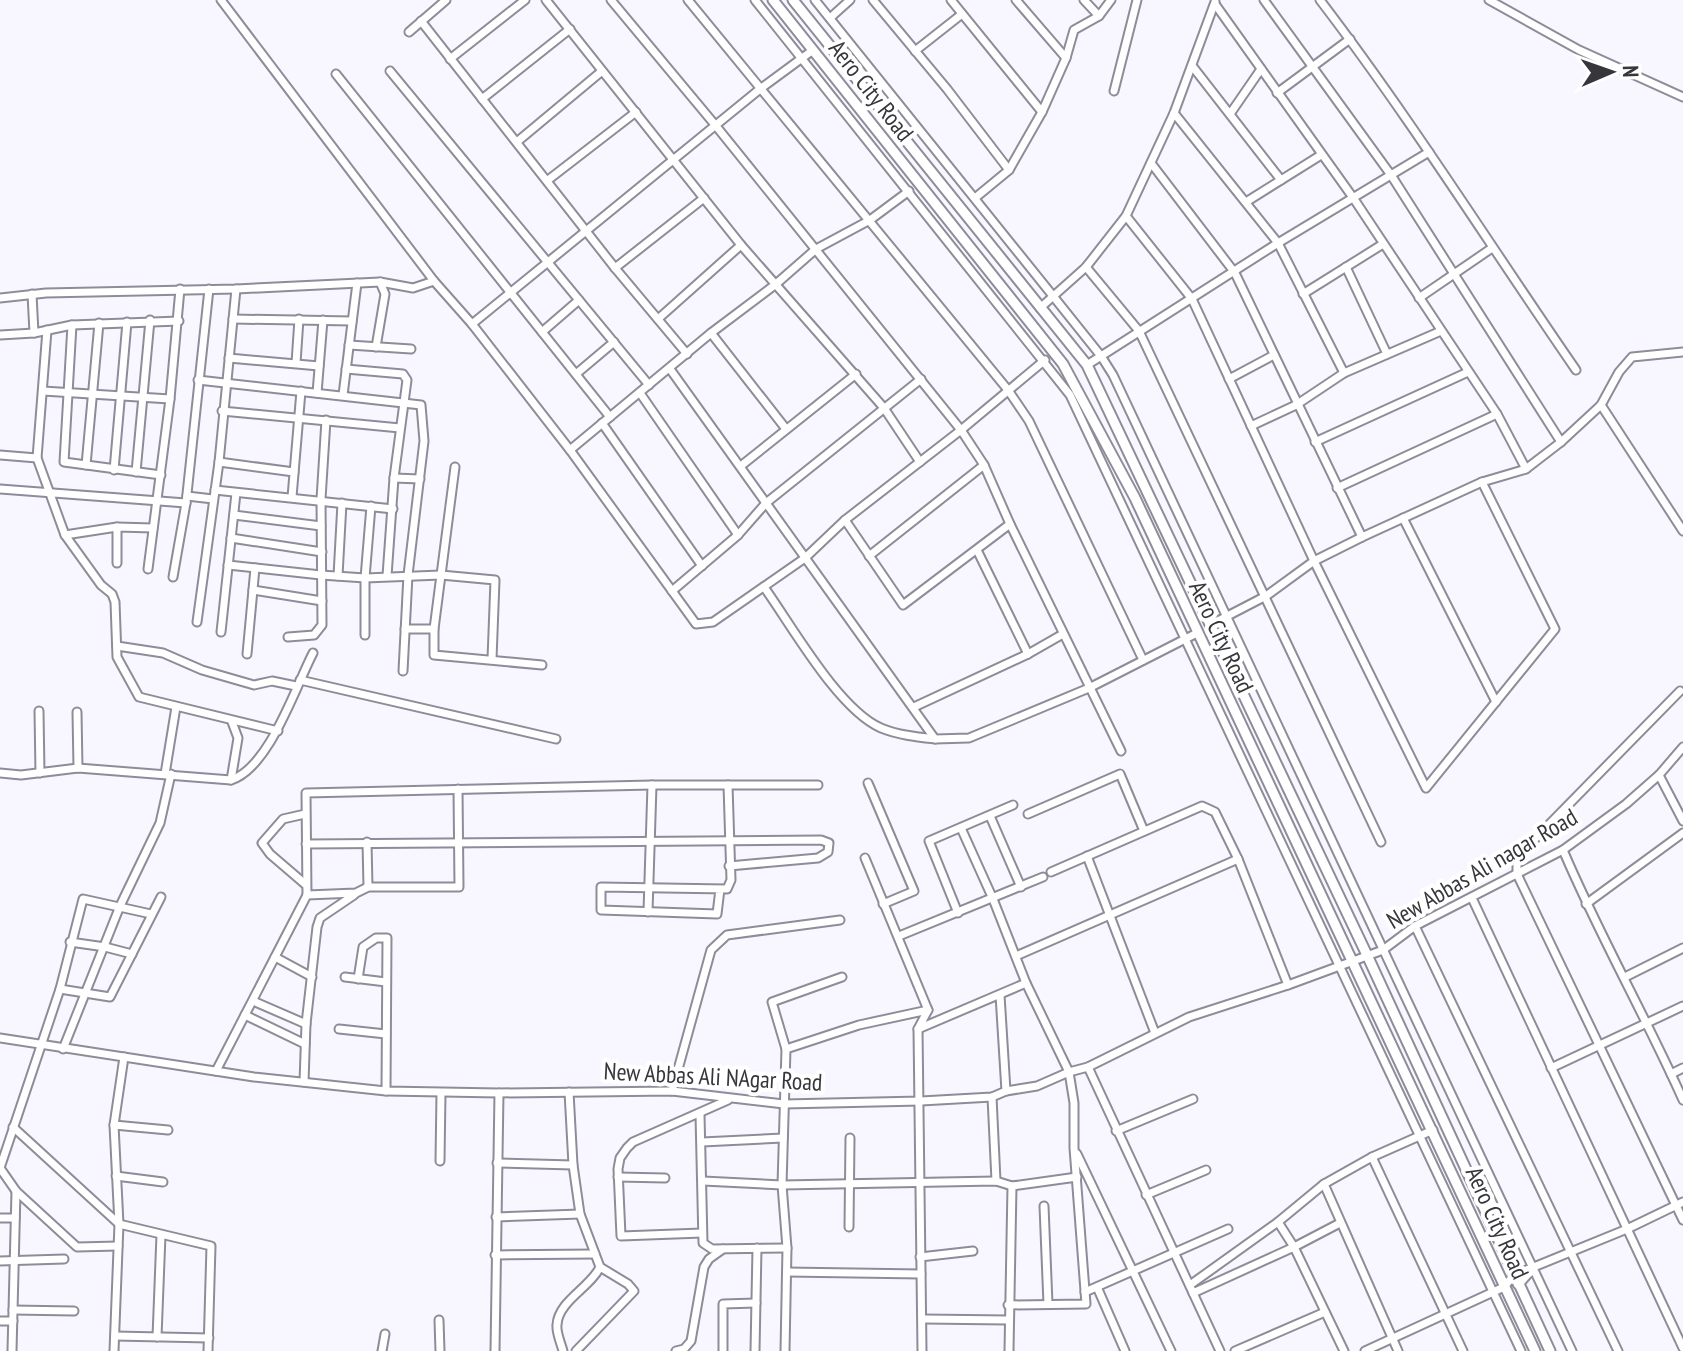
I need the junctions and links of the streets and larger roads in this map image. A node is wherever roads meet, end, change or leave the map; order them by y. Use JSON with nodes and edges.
{"nodes":[{"id":1,"x":221,"y":0,"type":"edge"},
{"id":2,"x":446,"y":0,"type":"edge"},
{"id":3,"x":525,"y":0,"type":"edge"},
{"id":4,"x":546,"y":0,"type":"edge"},
{"id":5,"x":611,"y":0,"type":"edge"},
{"id":6,"x":688,"y":0,"type":"edge"},
{"id":7,"x":755,"y":0,"type":"edge"},
{"id":8,"x":773,"y":0,"type":"edge"},
{"id":9,"x":793,"y":0,"type":"edge"},
{"id":10,"x":815,"y":0,"type":"edge"},
{"id":11,"x":850,"y":0,"type":"edge"},
{"id":12,"x":873,"y":0,"type":"edge"},
{"id":13,"x":951,"y":0,"type":"edge"},
{"id":14,"x":1016,"y":0,"type":"edge"},
{"id":15,"x":1084,"y":0,"type":"edge"},
{"id":16,"x":1111,"y":0,"type":"edge"},
{"id":17,"x":1137,"y":0,"type":"edge"},
{"id":18,"x":1264,"y":0,"type":"edge"},
{"id":19,"x":1320,"y":0,"type":"edge"},
{"id":20,"x":1489,"y":0,"type":"edge"},
{"id":21,"x":1216,"y":2,"type":"edge"},
{"id":22,"x":962,"y":14,"type":"junction"},
{"id":23,"x":1099,"y":16,"type":"junction"},
{"id":24,"x":830,"y":18,"type":"junction"},
{"id":25,"x":421,"y":21,"type":"junction"},
{"id":26,"x":570,"y":29,"type":"junction"},
{"id":27,"x":409,"y":32,"type":"dead end"},
{"id":28,"x":1350,"y":39,"type":"junction"},
{"id":29,"x":813,"y":50,"type":"junction"},
{"id":30,"x":915,"y":51,"type":"junction"},
{"id":31,"x":802,"y":57,"type":"junction"},
{"id":32,"x":1066,"y":58,"type":"junction"},
{"id":33,"x":450,"y":59,"type":"junction"},
{"id":34,"x":1193,"y":67,"type":"junction"},
{"id":35,"x":1312,"y":67,"type":"junction"},
{"id":36,"x":1261,"y":69,"type":"junction"},
{"id":37,"x":390,"y":71,"type":"dead end"},
{"id":38,"x":602,"y":71,"type":"junction"},
{"id":39,"x":336,"y":74,"type":"dead end"},
{"id":40,"x":760,"y":89,"type":"junction"},
{"id":41,"x":1114,"y":91,"type":"dead end"},
{"id":42,"x":1277,"y":93,"type":"junction"},
{"id":43,"x":1683,"y":97,"type":"edge"},
{"id":44,"x":482,"y":99,"type":"junction"},
{"id":45,"x":636,"y":112,"type":"junction"},
{"id":46,"x":1042,"y":112,"type":"junction"},
{"id":47,"x":1174,"y":113,"type":"junction"},
{"id":48,"x":1230,"y":114,"type":"junction"},
{"id":49,"x":716,"y":126,"type":"junction"},
{"id":50,"x":518,"y":141,"type":"junction"},
{"id":51,"x":1429,"y":152,"type":"junction"},
{"id":52,"x":1321,"y":155,"type":"junction"},
{"id":53,"x":674,"y":161,"type":"junction"},
{"id":54,"x":1151,"y":163,"type":"junction"},
{"id":55,"x":1009,"y":170,"type":"junction"},
{"id":56,"x":933,"y":175,"type":"junction"},
{"id":57,"x":1391,"y":175,"type":"junction"},
{"id":58,"x":548,"y":180,"type":"junction"},
{"id":59,"x":1281,"y":180,"type":"junction"},
{"id":60,"x":919,"y":183,"type":"junction"},
{"id":61,"x":909,"y":191,"type":"junction"},
{"id":62,"x":704,"y":198,"type":"junction"},
{"id":63,"x":975,"y":198,"type":"junction"},
{"id":64,"x":1354,"y":199,"type":"junction"},
{"id":65,"x":1246,"y":202,"type":"junction"},
{"id":66,"x":1126,"y":216,"type":"junction"},
{"id":67,"x":870,"y":220,"type":"junction"},
{"id":68,"x":587,"y":230,"type":"junction"},
{"id":69,"x":1278,"y":243,"type":"junction"},
{"id":70,"x":1383,"y":244,"type":"junction"},
{"id":71,"x":741,"y":245,"type":"junction"},
{"id":72,"x":1492,"y":248,"type":"junction"},
{"id":73,"x":816,"y":249,"type":"junction"},
{"id":74,"x":548,"y":263,"type":"junction"},
{"id":75,"x":1086,"y":267,"type":"junction"},
{"id":76,"x":1346,"y":267,"type":"junction"},
{"id":77,"x":615,"y":268,"type":"junction"},
{"id":78,"x":1235,"y":273,"type":"junction"},
{"id":79,"x":1454,"y":274,"type":"junction"},
{"id":80,"x":434,"y":281,"type":"junction"},
{"id":81,"x":380,"y":282,"type":"junction"},
{"id":82,"x":357,"y":283,"type":"junction"},
{"id":83,"x":776,"y":284,"type":"junction"},
{"id":84,"x":180,"y":289,"type":"junction"},
{"id":85,"x":209,"y":289,"type":"junction"},
{"id":86,"x":236,"y":289,"type":"junction"},
{"id":87,"x":509,"y":293,"type":"junction"},
{"id":88,"x":32,"y":294,"type":"junction"},
{"id":89,"x":1303,"y":294,"type":"junction"},
{"id":90,"x":1053,"y":296,"type":"junction"},
{"id":91,"x":0,"y":298,"type":"edge"},
{"id":92,"x":1419,"y":298,"type":"junction"},
{"id":93,"x":1192,"y":299,"type":"junction"},
{"id":94,"x":579,"y":300,"type":"junction"},
{"id":95,"x":1040,"y":308,"type":"junction"},
{"id":96,"x":233,"y":319,"type":"junction"},
{"id":97,"x":299,"y":319,"type":"junction"},
{"id":98,"x":658,"y":319,"type":"junction"},
{"id":99,"x":150,"y":320,"type":"junction"},
{"id":100,"x":323,"y":320,"type":"junction"},
{"id":101,"x":179,"y":321,"type":"junction"},
{"id":102,"x":352,"y":321,"type":"junction"},
{"id":103,"x":127,"y":322,"type":"junction"},
{"id":104,"x":99,"y":323,"type":"junction"},
{"id":105,"x":472,"y":324,"type":"junction"},
{"id":106,"x":72,"y":325,"type":"junction"},
{"id":107,"x":47,"y":330,"type":"junction"},
{"id":108,"x":1139,"y":331,"type":"junction"},
{"id":109,"x":1441,"y":331,"type":"junction"},
{"id":110,"x":542,"y":332,"type":"junction"},
{"id":111,"x":34,"y":333,"type":"junction"},
{"id":112,"x":711,"y":333,"type":"junction"},
{"id":113,"x":0,"y":335,"type":"edge"},
{"id":114,"x":614,"y":342,"type":"junction"},
{"id":115,"x":349,"y":345,"type":"junction"},
{"id":116,"x":376,"y":347,"type":"junction"},
{"id":117,"x":411,"y":349,"type":"dead end"},
{"id":118,"x":1683,"y":352,"type":"edge"},
{"id":119,"x":687,"y":354,"type":"junction"},
{"id":120,"x":1387,"y":354,"type":"junction"},
{"id":121,"x":1274,"y":355,"type":"junction"},
{"id":122,"x":1101,"y":356,"type":"junction"},
{"id":123,"x":229,"y":358,"type":"junction"},
{"id":124,"x":1045,"y":360,"type":"junction"},
{"id":125,"x":296,"y":363,"type":"junction"},
{"id":126,"x":1087,"y":365,"type":"junction"},
{"id":127,"x":319,"y":366,"type":"junction"},
{"id":128,"x":346,"y":369,"type":"junction"},
{"id":129,"x":670,"y":369,"type":"junction"},
{"id":130,"x":1576,"y":370,"type":"dead end"},
{"id":131,"x":1468,"y":372,"type":"junction"},
{"id":132,"x":1344,"y":373,"type":"junction"},
{"id":133,"x":576,"y":374,"type":"junction"},
{"id":134,"x":856,"y":374,"type":"junction"},
{"id":135,"x":921,"y":379,"type":"junction"},
{"id":136,"x":1229,"y":379,"type":"junction"},
{"id":137,"x":198,"y":380,"type":"junction"},
{"id":138,"x":225,"y":383,"type":"junction"},
{"id":139,"x":649,"y":385,"type":"junction"},
{"id":140,"x":1008,"y":390,"type":"junction"},
{"id":141,"x":43,"y":391,"type":"junction"},
{"id":142,"x":301,"y":391,"type":"junction"},
{"id":143,"x":68,"y":393,"type":"junction"},
{"id":144,"x":317,"y":393,"type":"junction"},
{"id":145,"x":640,"y":393,"type":"junction"},
{"id":146,"x":93,"y":394,"type":"junction"},
{"id":147,"x":120,"y":395,"type":"junction"},
{"id":148,"x":343,"y":395,"type":"junction"},
{"id":149,"x":143,"y":397,"type":"junction"},
{"id":150,"x":170,"y":399,"type":"junction"},
{"id":151,"x":404,"y":401,"type":"junction"},
{"id":152,"x":1296,"y":405,"type":"junction"},
{"id":153,"x":1601,"y":405,"type":"junction"},
{"id":154,"x":884,"y":408,"type":"junction"},
{"id":155,"x":222,"y":411,"type":"junction"},
{"id":156,"x":1497,"y":414,"type":"junction"},
{"id":157,"x":610,"y":417,"type":"junction"},
{"id":158,"x":299,"y":418,"type":"junction"},
{"id":159,"x":326,"y":420,"type":"junction"},
{"id":160,"x":602,"y":423,"type":"junction"},
{"id":161,"x":1251,"y":426,"type":"junction"},
{"id":162,"x":400,"y":428,"type":"junction"},
{"id":163,"x":786,"y":429,"type":"junction"},
{"id":164,"x":961,"y":430,"type":"junction"},
{"id":165,"x":1315,"y":442,"type":"junction"},
{"id":166,"x":1561,"y":442,"type":"junction"},
{"id":167,"x":570,"y":450,"type":"junction"},
{"id":168,"x":0,"y":455,"type":"edge"},
{"id":169,"x":37,"y":458,"type":"junction"},
{"id":170,"x":219,"y":462,"type":"junction"},
{"id":171,"x":920,"y":462,"type":"junction"},
{"id":172,"x":86,"y":465,"type":"junction"},
{"id":173,"x":742,"y":465,"type":"junction"},
{"id":174,"x":984,"y":465,"type":"junction"},
{"id":175,"x":455,"y":467,"type":"dead end"},
{"id":176,"x":1526,"y":469,"type":"junction"},
{"id":177,"x":114,"y":470,"type":"junction"},
{"id":178,"x":136,"y":472,"type":"junction"},
{"id":179,"x":294,"y":472,"type":"junction"},
{"id":180,"x":161,"y":475,"type":"junction"},
{"id":181,"x":394,"y":478,"type":"junction"},
{"id":182,"x":420,"y":479,"type":"junction"},
{"id":183,"x":1482,"y":482,"type":"junction"},
{"id":184,"x":1337,"y":488,"type":"junction"},
{"id":185,"x":0,"y":489,"type":"edge"},
{"id":186,"x":48,"y":493,"type":"junction"},
{"id":187,"x":236,"y":493,"type":"junction"},
{"id":188,"x":214,"y":495,"type":"junction"},
{"id":189,"x":292,"y":497,"type":"junction"},
{"id":190,"x":157,"y":499,"type":"junction"},
{"id":191,"x":321,"y":499,"type":"junction"},
{"id":192,"x":187,"y":500,"type":"junction"},
{"id":193,"x":342,"y":503,"type":"junction"},
{"id":194,"x":766,"y":503,"type":"junction"},
{"id":195,"x":371,"y":506,"type":"junction"},
{"id":196,"x":393,"y":509,"type":"junction"},
{"id":197,"x":234,"y":515,"type":"junction"},
{"id":198,"x":1403,"y":518,"type":"junction"},
{"id":199,"x":845,"y":520,"type":"junction"},
{"id":200,"x":1010,"y":524,"type":"junction"},
{"id":201,"x":321,"y":526,"type":"junction"},
{"id":202,"x":117,"y":527,"type":"junction"},
{"id":203,"x":153,"y":528,"type":"junction"},
{"id":204,"x":1683,"y":531,"type":"edge"},
{"id":205,"x":65,"y":535,"type":"junction"},
{"id":206,"x":738,"y":535,"type":"junction"},
{"id":207,"x":1362,"y":537,"type":"junction"},
{"id":208,"x":231,"y":538,"type":"junction"},
{"id":209,"x":977,"y":550,"type":"junction"},
{"id":210,"x":322,"y":552,"type":"junction"},
{"id":211,"x":869,"y":556,"type":"junction"},
{"id":212,"x":805,"y":558,"type":"junction"},
{"id":213,"x":1314,"y":561,"type":"junction"},
{"id":214,"x":117,"y":563,"type":"dead end"},
{"id":215,"x":228,"y":565,"type":"junction"},
{"id":216,"x":702,"y":566,"type":"junction"},
{"id":217,"x":255,"y":568,"type":"junction"},
{"id":218,"x":148,"y":569,"type":"dead end"},
{"id":219,"x":321,"y":575,"type":"junction"},
{"id":220,"x":408,"y":575,"type":"junction"},
{"id":221,"x":441,"y":575,"type":"junction"},
{"id":222,"x":338,"y":576,"type":"junction"},
{"id":223,"x":387,"y":576,"type":"junction"},
{"id":224,"x":173,"y":577,"type":"dead end"},
{"id":225,"x":365,"y":578,"type":"junction"},
{"id":226,"x":764,"y":587,"type":"junction"},
{"id":227,"x":253,"y":590,"type":"junction"},
{"id":228,"x":672,"y":591,"type":"junction"},
{"id":229,"x":1266,"y":596,"type":"junction"},
{"id":230,"x":322,"y":601,"type":"junction"},
{"id":231,"x":1227,"y":617,"type":"junction"},
{"id":232,"x":197,"y":622,"type":"dead end"},
{"id":233,"x":1210,"y":625,"type":"junction"},
{"id":234,"x":405,"y":629,"type":"junction"},
{"id":235,"x":434,"y":629,"type":"junction"},
{"id":236,"x":221,"y":632,"type":"dead end"},
{"id":237,"x":1197,"y":633,"type":"junction"},
{"id":238,"x":1063,"y":634,"type":"junction"},
{"id":239,"x":365,"y":635,"type":"dead end"},
{"id":240,"x":288,"y":637,"type":"dead end"},
{"id":241,"x":1186,"y":638,"type":"junction"},
{"id":242,"x":117,"y":646,"type":"junction"},
{"id":243,"x":313,"y":653,"type":"dead end"},
{"id":244,"x":247,"y":654,"type":"dead end"},
{"id":245,"x":1028,"y":654,"type":"junction"},
{"id":246,"x":492,"y":659,"type":"junction"},
{"id":247,"x":1143,"y":660,"type":"junction"},
{"id":248,"x":542,"y":665,"type":"dead end"},
{"id":249,"x":403,"y":671,"type":"dead end"},
{"id":250,"x":298,"y":683,"type":"junction"},
{"id":251,"x":1089,"y":688,"type":"junction"},
{"id":252,"x":1680,"y":691,"type":"dead end"},
{"id":253,"x":1496,"y":702,"type":"junction"},
{"id":254,"x":176,"y":707,"type":"junction"},
{"id":255,"x":914,"y":707,"type":"junction"},
{"id":256,"x":39,"y":711,"type":"dead end"},
{"id":257,"x":77,"y":712,"type":"dead end"},
{"id":258,"x":232,"y":722,"type":"junction"},
{"id":259,"x":278,"y":731,"type":"junction"},
{"id":260,"x":556,"y":739,"type":"dead end"},
{"id":261,"x":935,"y":739,"type":"junction"},
{"id":262,"x":1683,"y":747,"type":"edge"},
{"id":263,"x":1121,"y":751,"type":"dead end"},
{"id":264,"x":78,"y":768,"type":"junction"},
{"id":265,"x":0,"y":773,"type":"edge"},
{"id":266,"x":40,"y":773,"type":"junction"},
{"id":267,"x":168,"y":774,"type":"junction"},
{"id":268,"x":1659,"y":775,"type":"junction"},
{"id":269,"x":231,"y":780,"type":"junction"},
{"id":270,"x":868,"y":783,"type":"dead end"},
{"id":271,"x":652,"y":785,"type":"junction"},
{"id":272,"x":728,"y":785,"type":"junction"},
{"id":273,"x":818,"y":785,"type":"dead end"},
{"id":274,"x":458,"y":789,"type":"junction"},
{"id":275,"x":1013,"y":805,"type":"dead end"},
{"id":276,"x":305,"y":814,"type":"junction"},
{"id":277,"x":1028,"y":814,"type":"dead end"},
{"id":278,"x":990,"y":816,"type":"junction"},
{"id":279,"x":1683,"y":821,"type":"edge"},
{"id":280,"x":961,"y":828,"type":"junction"},
{"id":281,"x":1144,"y":831,"type":"junction"},
{"id":282,"x":1683,"y":833,"type":"edge"},
{"id":283,"x":652,"y":840,"type":"junction"},
{"id":284,"x":729,"y":840,"type":"junction"},
{"id":285,"x":459,"y":841,"type":"junction"},
{"id":286,"x":367,"y":842,"type":"junction"},
{"id":287,"x":1381,"y":842,"type":"dead end"},
{"id":288,"x":306,"y":844,"type":"junction"},
{"id":289,"x":1563,"y":850,"type":"junction"},
{"id":290,"x":1087,"y":856,"type":"junction"},
{"id":291,"x":865,"y":858,"type":"dead end"},
{"id":292,"x":1238,"y":859,"type":"junction"},
{"id":293,"x":729,"y":866,"type":"junction"},
{"id":294,"x":1517,"y":874,"type":"junction"},
{"id":295,"x":305,"y":884,"type":"junction"},
{"id":296,"x":368,"y":887,"type":"junction"},
{"id":297,"x":1021,"y":887,"type":"junction"},
{"id":298,"x":649,"y":888,"type":"junction"},
{"id":299,"x":720,"y":889,"type":"junction"},
{"id":300,"x":356,"y":893,"type":"junction"},
{"id":301,"x":307,"y":895,"type":"junction"},
{"id":302,"x":161,"y":897,"type":"dead end"},
{"id":303,"x":1472,"y":898,"type":"junction"},
{"id":304,"x":993,"y":899,"type":"junction"},
{"id":305,"x":883,"y":904,"type":"junction"},
{"id":306,"x":1586,"y":904,"type":"junction"},
{"id":307,"x":120,"y":906,"type":"junction"},
{"id":308,"x":648,"y":912,"type":"junction"},
{"id":309,"x":958,"y":913,"type":"junction"},
{"id":310,"x":151,"y":914,"type":"junction"},
{"id":311,"x":1110,"y":914,"type":"junction"},
{"id":312,"x":840,"y":920,"type":"dead end"},
{"id":313,"x":1415,"y":926,"type":"junction"},
{"id":314,"x":899,"y":936,"type":"junction"},
{"id":315,"x":70,"y":942,"type":"junction"},
{"id":316,"x":105,"y":947,"type":"junction"},
{"id":317,"x":1683,"y":948,"type":"edge"},
{"id":318,"x":1383,"y":950,"type":"junction"},
{"id":319,"x":132,"y":954,"type":"junction"},
{"id":320,"x":1367,"y":955,"type":"junction"},
{"id":321,"x":1016,"y":956,"type":"junction"},
{"id":322,"x":275,"y":957,"type":"junction"},
{"id":323,"x":1353,"y":961,"type":"junction"},
{"id":324,"x":1338,"y":967,"type":"junction"},
{"id":325,"x":312,"y":977,"type":"junction"},
{"id":326,"x":345,"y":977,"type":"dead end"},
{"id":327,"x":842,"y":977,"type":"dead end"},
{"id":328,"x":1625,"y":977,"type":"junction"},
{"id":329,"x":358,"y":979,"type":"junction"},
{"id":330,"x":386,"y":982,"type":"junction"},
{"id":331,"x":1026,"y":983,"type":"junction"},
{"id":332,"x":1288,"y":985,"type":"junction"},
{"id":333,"x":60,"y":989,"type":"junction"},
{"id":334,"x":86,"y":995,"type":"junction"},
{"id":335,"x":1000,"y":995,"type":"junction"},
{"id":336,"x":253,"y":1001,"type":"junction"},
{"id":337,"x":1683,"y":1006,"type":"edge"},
{"id":338,"x":928,"y":1010,"type":"junction"},
{"id":339,"x":245,"y":1015,"type":"junction"},
{"id":340,"x":1646,"y":1023,"type":"junction"},
{"id":341,"x":306,"y":1024,"type":"junction"},
{"id":342,"x":339,"y":1029,"type":"dead end"},
{"id":343,"x":918,"y":1029,"type":"junction"},
{"id":344,"x":1155,"y":1033,"type":"junction"},
{"id":345,"x":386,"y":1034,"type":"junction"},
{"id":346,"x":0,"y":1038,"type":"edge"},
{"id":347,"x":305,"y":1044,"type":"junction"},
{"id":348,"x":1600,"y":1044,"type":"junction"},
{"id":349,"x":41,"y":1046,"type":"junction"},
{"id":350,"x":63,"y":1049,"type":"junction"},
{"id":351,"x":786,"y":1049,"type":"junction"},
{"id":352,"x":124,"y":1057,"type":"junction"},
{"id":353,"x":1088,"y":1067,"type":"junction"},
{"id":354,"x":1551,"y":1068,"type":"junction"},
{"id":355,"x":1683,"y":1068,"type":"edge"},
{"id":356,"x":216,"y":1071,"type":"junction"},
{"id":357,"x":1069,"y":1072,"type":"junction"},
{"id":358,"x":1671,"y":1074,"type":"junction"},
{"id":359,"x":304,"y":1082,"type":"junction"},
{"id":360,"x":386,"y":1091,"type":"junction"},
{"id":361,"x":672,"y":1091,"type":"junction"},
{"id":362,"x":1006,"y":1091,"type":"junction"},
{"id":363,"x":569,"y":1092,"type":"junction"},
{"id":364,"x":441,"y":1093,"type":"junction"},
{"id":365,"x":499,"y":1093,"type":"junction"},
{"id":366,"x":992,"y":1097,"type":"junction"},
{"id":367,"x":730,"y":1099,"type":"junction"},
{"id":368,"x":1193,"y":1099,"type":"dead end"},
{"id":369,"x":1683,"y":1100,"type":"edge"},
{"id":370,"x":921,"y":1101,"type":"junction"},
{"id":371,"x":784,"y":1104,"type":"junction"},
{"id":372,"x":700,"y":1115,"type":"junction"},
{"id":373,"x":114,"y":1125,"type":"junction"},
{"id":374,"x":13,"y":1127,"type":"junction"},
{"id":375,"x":168,"y":1130,"type":"dead end"},
{"id":376,"x":1433,"y":1130,"type":"junction"},
{"id":377,"x":1116,"y":1131,"type":"junction"},
{"id":378,"x":1420,"y":1134,"type":"junction"},
{"id":379,"x":783,"y":1138,"type":"junction"},
{"id":380,"x":850,"y":1138,"type":"dead end"},
{"id":381,"x":702,"y":1142,"type":"junction"},
{"id":382,"x":1074,"y":1148,"type":"junction"},
{"id":383,"x":1372,"y":1157,"type":"junction"},
{"id":384,"x":440,"y":1161,"type":"dead end"},
{"id":385,"x":497,"y":1163,"type":"junction"},
{"id":386,"x":573,"y":1165,"type":"junction"},
{"id":387,"x":1206,"y":1170,"type":"dead end"},
{"id":388,"x":116,"y":1176,"type":"junction"},
{"id":389,"x":618,"y":1177,"type":"junction"},
{"id":390,"x":1077,"y":1177,"type":"junction"},
{"id":391,"x":665,"y":1178,"type":"dead end"},
{"id":392,"x":703,"y":1181,"type":"junction"},
{"id":393,"x":996,"y":1181,"type":"junction"},
{"id":394,"x":163,"y":1182,"type":"dead end"},
{"id":395,"x":918,"y":1183,"type":"junction"},
{"id":396,"x":849,"y":1184,"type":"junction"},
{"id":397,"x":1324,"y":1184,"type":"junction"},
{"id":398,"x":782,"y":1185,"type":"junction"},
{"id":399,"x":1012,"y":1186,"type":"junction"},
{"id":400,"x":16,"y":1191,"type":"junction"},
{"id":401,"x":1146,"y":1195,"type":"junction"},
{"id":402,"x":1680,"y":1204,"type":"edge"},
{"id":403,"x":1044,"y":1206,"type":"dead end"},
{"id":404,"x":580,"y":1214,"type":"junction"},
{"id":405,"x":496,"y":1217,"type":"junction"},
{"id":406,"x":0,"y":1218,"type":"edge"},
{"id":407,"x":15,"y":1218,"type":"junction"},
{"id":408,"x":1683,"y":1220,"type":"edge"},
{"id":409,"x":1278,"y":1222,"type":"junction"},
{"id":410,"x":1340,"y":1223,"type":"junction"},
{"id":411,"x":119,"y":1224,"type":"junction"},
{"id":412,"x":849,"y":1227,"type":"dead end"},
{"id":413,"x":1228,"y":1229,"type":"dead end"},
{"id":414,"x":1627,"y":1229,"type":"junction"},
{"id":415,"x":702,"y":1233,"type":"junction"},
{"id":416,"x":161,"y":1235,"type":"junction"},
{"id":417,"x":118,"y":1246,"type":"junction"},
{"id":418,"x":1294,"y":1247,"type":"junction"},
{"id":419,"x":757,"y":1248,"type":"junction"},
{"id":420,"x":787,"y":1248,"type":"junction"},
{"id":421,"x":723,"y":1249,"type":"junction"},
{"id":422,"x":973,"y":1251,"type":"dead end"},
{"id":423,"x":1570,"y":1251,"type":"junction"},
{"id":424,"x":1175,"y":1252,"type":"junction"},
{"id":425,"x":595,"y":1254,"type":"junction"},
{"id":426,"x":495,"y":1255,"type":"junction"},
{"id":427,"x":920,"y":1257,"type":"junction"},
{"id":428,"x":64,"y":1259,"type":"dead end"},
{"id":429,"x":14,"y":1260,"type":"junction"},
{"id":430,"x":0,"y":1261,"type":"edge"},
{"id":431,"x":600,"y":1267,"type":"junction"},
{"id":432,"x":1533,"y":1267,"type":"junction"},
{"id":433,"x":1133,"y":1270,"type":"junction"},
{"id":434,"x":787,"y":1272,"type":"junction"},
{"id":435,"x":921,"y":1274,"type":"junction"},
{"id":436,"x":1516,"y":1280,"type":"junction"},
{"id":437,"x":1097,"y":1287,"type":"junction"},
{"id":438,"x":1504,"y":1287,"type":"junction"},
{"id":439,"x":1191,"y":1289,"type":"junction"},
{"id":440,"x":1493,"y":1291,"type":"junction"},
{"id":441,"x":1085,"y":1292,"type":"junction"},
{"id":442,"x":756,"y":1303,"type":"junction"},
{"id":443,"x":1048,"y":1304,"type":"junction"},
{"id":444,"x":1008,"y":1305,"type":"junction"},
{"id":445,"x":13,"y":1310,"type":"junction"},
{"id":446,"x":74,"y":1311,"type":"dead end"},
{"id":447,"x":1325,"y":1312,"type":"junction"},
{"id":448,"x":1446,"y":1313,"type":"junction"},
{"id":449,"x":923,"y":1319,"type":"junction"},
{"id":450,"x":439,"y":1320,"type":"dead end"},
{"id":451,"x":1008,"y":1320,"type":"junction"},
{"id":452,"x":0,"y":1321,"type":"edge"},
{"id":453,"x":13,"y":1321,"type":"junction"},
{"id":454,"x":1679,"y":1330,"type":"edge"},
{"id":455,"x":385,"y":1334,"type":"dead end"},
{"id":456,"x":115,"y":1336,"type":"junction"},
{"id":457,"x":157,"y":1337,"type":"junction"},
{"id":458,"x":209,"y":1338,"type":"junction"},
{"id":459,"x":1393,"y":1339,"type":"junction"},
{"id":460,"x":1683,"y":1348,"type":"edge"},
{"id":461,"x":12,"y":1351,"type":"edge"},
{"id":462,"x":114,"y":1351,"type":"edge"},
{"id":463,"x":208,"y":1351,"type":"edge"},
{"id":464,"x":382,"y":1351,"type":"edge"},
{"id":465,"x":440,"y":1351,"type":"edge"},
{"id":466,"x":495,"y":1351,"type":"edge"},
{"id":467,"x":563,"y":1351,"type":"edge"},
{"id":468,"x":576,"y":1351,"type":"edge"},
{"id":469,"x":676,"y":1351,"type":"edge"},
{"id":470,"x":723,"y":1351,"type":"edge"},
{"id":471,"x":755,"y":1351,"type":"edge"},
{"id":472,"x":785,"y":1351,"type":"edge"},
{"id":473,"x":922,"y":1351,"type":"edge"},
{"id":474,"x":1009,"y":1351,"type":"edge"},
{"id":475,"x":1125,"y":1351,"type":"edge"},
{"id":476,"x":1171,"y":1351,"type":"edge"},
{"id":477,"x":1220,"y":1351,"type":"edge"},
{"id":478,"x":1235,"y":1351,"type":"edge"},
{"id":479,"x":1344,"y":1351,"type":"edge"},
{"id":480,"x":1365,"y":1351,"type":"edge"},
{"id":481,"x":1398,"y":1351,"type":"edge"},
{"id":482,"x":1463,"y":1351,"type":"edge"},
{"id":483,"x":1521,"y":1351,"type":"edge"},
{"id":484,"x":1535,"y":1351,"type":"edge"},
{"id":485,"x":1550,"y":1351,"type":"edge"},
{"id":486,"x":1572,"y":1351,"type":"edge"},
{"id":487,"x":1618,"y":1351,"type":"edge"}],
"edges":[{"from":1,"to":80,"type":"street"},
{"from":2,"to":25,"type":"street"},
{"from":3,"to":33,"type":"street"},
{"from":4,"to":26,"type":"street"},
{"from":5,"to":49,"type":"street"},
{"from":6,"to":40,"type":"street"},
{"from":7,"to":31,"type":"street"},
{"from":8,"to":29,"type":"street","name":"Aero City Road"},
{"from":9,"to":56,"type":"street","name":"Aero City Road"},
{"from":10,"to":24,"type":"street"},
{"from":11,"to":24,"type":"street"},
{"from":12,"to":30,"type":"street"},
{"from":13,"to":22,"type":"street"},
{"from":14,"to":32,"type":"street"},
{"from":15,"to":23,"type":"street"},
{"from":16,"to":23,"type":"street"},
{"from":17,"to":41,"type":"street"},
{"from":18,"to":35,"type":"street"},
{"from":19,"to":28,"type":"street"},
{"from":20,"to":43,"type":"street"},
{"from":21,"to":34,"type":"street"},
{"from":21,"to":36,"type":"street"},
{"from":22,"to":30,"type":"street"},
{"from":22,"to":46,"type":"street"},
{"from":23,"to":32,"type":"street"},
{"from":24,"to":63,"type":"street"},
{"from":25,"to":27,"type":"street"},
{"from":25,"to":33,"type":"street"},
{"from":26,"to":38,"type":"street"},
{"from":26,"to":44,"type":"street"},
{"from":28,"to":35,"type":"street"},
{"from":28,"to":51,"type":"street"},
{"from":29,"to":31,"type":"street"},
{"from":29,"to":60,"type":"street","name":"Aero City Road"},
{"from":30,"to":55,"type":"street"},
{"from":31,"to":40,"type":"street"},
{"from":31,"to":61,"type":"street"},
{"from":32,"to":46,"type":"street"},
{"from":33,"to":44,"type":"street"},
{"from":34,"to":47,"type":"street"},
{"from":34,"to":48,"type":"street"},
{"from":35,"to":42,"type":"street"},
{"from":35,"to":57,"type":"street"},
{"from":36,"to":42,"type":"street"},
{"from":36,"to":48,"type":"street"},
{"from":37,"to":74,"type":"street"},
{"from":38,"to":45,"type":"street"},
{"from":38,"to":50,"type":"street"},
{"from":39,"to":87,"type":"street"},
{"from":40,"to":49,"type":"street"},
{"from":40,"to":67,"type":"street"},
{"from":42,"to":52,"type":"street"},
{"from":44,"to":50,"type":"street"},
{"from":45,"to":53,"type":"street"},
{"from":45,"to":58,"type":"street"},
{"from":46,"to":55,"type":"street"},
{"from":47,"to":54,"type":"street"},
{"from":47,"to":65,"type":"street"},
{"from":48,"to":59,"type":"street"},
{"from":49,"to":53,"type":"street"},
{"from":49,"to":73,"type":"street"},
{"from":50,"to":58,"type":"street"},
{"from":51,"to":57,"type":"street"},
{"from":51,"to":72,"type":"street"},
{"from":52,"to":59,"type":"street"},
{"from":52,"to":64,"type":"street"},
{"from":53,"to":62,"type":"street"},
{"from":53,"to":68,"type":"street"},
{"from":54,"to":66,"type":"street"},
{"from":54,"to":78,"type":"street"},
{"from":55,"to":63,"type":"street"},
{"from":56,"to":60,"type":"street"},
{"from":56,"to":95,"type":"street","name":"Aero City Road"},
{"from":57,"to":64,"type":"street"},
{"from":57,"to":79,"type":"street"},
{"from":58,"to":68,"type":"street"},
{"from":59,"to":65,"type":"street"},
{"from":60,"to":237,"type":"street","name":"Aero City Road"},
{"from":61,"to":67,"type":"street"},
{"from":61,"to":124,"type":"street"},
{"from":62,"to":71,"type":"street"},
{"from":62,"to":77,"type":"street"},
{"from":63,"to":90,"type":"street"},
{"from":64,"to":69,"type":"street"},
{"from":64,"to":70,"type":"street"},
{"from":65,"to":69,"type":"street"},
{"from":66,"to":75,"type":"street"},
{"from":66,"to":93,"type":"street"},
{"from":67,"to":73,"type":"street"},
{"from":67,"to":140,"type":"street"},
{"from":68,"to":74,"type":"street"},
{"from":68,"to":77,"type":"street"},
{"from":69,"to":78,"type":"street"},
{"from":69,"to":89,"type":"street"},
{"from":70,"to":76,"type":"street"},
{"from":70,"to":92,"type":"street"},
{"from":71,"to":83,"type":"street"},
{"from":71,"to":98,"type":"street"},
{"from":72,"to":79,"type":"street"},
{"from":72,"to":130,"type":"street"},
{"from":73,"to":83,"type":"street"},
{"from":73,"to":135,"type":"street"},
{"from":74,"to":87,"type":"street"},
{"from":74,"to":94,"type":"street"},
{"from":75,"to":90,"type":"street"},
{"from":75,"to":108,"type":"street"},
{"from":76,"to":89,"type":"street"},
{"from":76,"to":120,"type":"street"},
{"from":77,"to":98,"type":"street"},
{"from":78,"to":93,"type":"street"},
{"from":78,"to":121,"type":"street"},
{"from":79,"to":92,"type":"street"},
{"from":79,"to":166,"type":"street"},
{"from":80,"to":81,"type":"street"},
{"from":80,"to":105,"type":"street"},
{"from":81,"to":82,"type":"street"},
{"from":81,"to":116,"type":"street"},
{"from":82,"to":86,"type":"street"},
{"from":82,"to":102,"type":"street"},
{"from":83,"to":112,"type":"street"},
{"from":83,"to":134,"type":"street"},
{"from":84,"to":85,"type":"street"},
{"from":84,"to":88,"type":"street"},
{"from":84,"to":101,"type":"street"},
{"from":85,"to":86,"type":"street"},
{"from":85,"to":137,"type":"street"},
{"from":86,"to":96,"type":"street"},
{"from":87,"to":105,"type":"street"},
{"from":87,"to":110,"type":"street"},
{"from":88,"to":91,"type":"street"},
{"from":88,"to":111,"type":"street"},
{"from":89,"to":132,"type":"street"},
{"from":90,"to":95,"type":"street"},
{"from":90,"to":122,"type":"street"},
{"from":92,"to":109,"type":"street"},
{"from":93,"to":108,"type":"street"},
{"from":93,"to":136,"type":"street"},
{"from":94,"to":110,"type":"street"},
{"from":94,"to":114,"type":"street"},
{"from":95,"to":126,"type":"street","name":"Aero City Road"},
{"from":96,"to":97,"type":"street"},
{"from":96,"to":123,"type":"street"},
{"from":97,"to":100,"type":"street"},
{"from":97,"to":125,"type":"street"},
{"from":98,"to":119,"type":"street"},
{"from":99,"to":101,"type":"street"},
{"from":99,"to":103,"type":"street"},
{"from":99,"to":149,"type":"street"},
{"from":100,"to":102,"type":"street"},
{"from":100,"to":127,"type":"street"},
{"from":101,"to":150,"type":"street"},
{"from":102,"to":115,"type":"street"},
{"from":103,"to":104,"type":"street"},
{"from":103,"to":147,"type":"street"},
{"from":104,"to":106,"type":"street"},
{"from":104,"to":146,"type":"street"},
{"from":105,"to":167,"type":"street"},
{"from":106,"to":107,"type":"street"},
{"from":106,"to":143,"type":"street"},
{"from":107,"to":111,"type":"street"},
{"from":107,"to":141,"type":"street"},
{"from":108,"to":122,"type":"street"},
{"from":108,"to":229,"type":"street"},
{"from":109,"to":120,"type":"street"},
{"from":109,"to":131,"type":"street"},
{"from":110,"to":133,"type":"street"},
{"from":111,"to":113,"type":"street"},
{"from":112,"to":119,"type":"street"},
{"from":112,"to":163,"type":"street"},
{"from":114,"to":133,"type":"street"},
{"from":114,"to":139,"type":"street"},
{"from":115,"to":116,"type":"street"},
{"from":115,"to":128,"type":"street"},
{"from":116,"to":117,"type":"street"},
{"from":118,"to":153,"type":"street"},
{"from":119,"to":129,"type":"street"},
{"from":120,"to":132,"type":"street"},
{"from":121,"to":136,"type":"street"},
{"from":121,"to":152,"type":"street"},
{"from":122,"to":126,"type":"street"},
{"from":122,"to":231,"type":"street"},
{"from":123,"to":125,"type":"street"},
{"from":123,"to":138,"type":"street"},
{"from":124,"to":140,"type":"street"},
{"from":124,"to":241,"type":"street"},
{"from":125,"to":127,"type":"street"},
{"from":126,"to":233,"type":"street","name":"Aero City Road"},
{"from":127,"to":144,"type":"street"},
{"from":128,"to":148,"type":"street"},
{"from":128,"to":151,"type":"street"},
{"from":129,"to":139,"type":"street"},
{"from":129,"to":173,"type":"street"},
{"from":131,"to":156,"type":"street"},
{"from":131,"to":165,"type":"street"},
{"from":132,"to":152,"type":"street"},
{"from":133,"to":157,"type":"street"},
{"from":134,"to":154,"type":"street"},
{"from":134,"to":163,"type":"street"},
{"from":135,"to":154,"type":"street"},
{"from":135,"to":164,"type":"street"},
{"from":136,"to":161,"type":"street"},
{"from":137,"to":138,"type":"street"},
{"from":137,"to":192,"type":"street"},
{"from":138,"to":142,"type":"street"},
{"from":138,"to":155,"type":"street"},
{"from":139,"to":145,"type":"street"},
{"from":140,"to":164,"type":"street"},
{"from":140,"to":247,"type":"street"},
{"from":141,"to":143,"type":"street"},
{"from":141,"to":169,"type":"street"},
{"from":142,"to":144,"type":"street"},
{"from":142,"to":158,"type":"street"},
{"from":143,"to":146,"type":"street"},
{"from":143,"to":172,"type":"street"},
{"from":144,"to":148,"type":"street"},
{"from":145,"to":157,"type":"street"},
{"from":145,"to":206,"type":"street"},
{"from":146,"to":147,"type":"street"},
{"from":146,"to":172,"type":"street"},
{"from":147,"to":149,"type":"street"},
{"from":147,"to":177,"type":"street"},
{"from":148,"to":151,"type":"street"},
{"from":149,"to":150,"type":"street"},
{"from":149,"to":178,"type":"street"},
{"from":150,"to":180,"type":"street"},
{"from":151,"to":162,"type":"street"},
{"from":151,"to":182,"type":"street"},
{"from":152,"to":161,"type":"street"},
{"from":152,"to":165,"type":"street"},
{"from":153,"to":166,"type":"street"},
{"from":153,"to":204,"type":"street"},
{"from":154,"to":171,"type":"street"},
{"from":154,"to":194,"type":"street"},
{"from":155,"to":158,"type":"street"},
{"from":155,"to":170,"type":"street"},
{"from":156,"to":176,"type":"street"},
{"from":156,"to":184,"type":"street"},
{"from":157,"to":160,"type":"street"},
{"from":158,"to":159,"type":"street"},
{"from":158,"to":179,"type":"street"},
{"from":159,"to":162,"type":"street"},
{"from":159,"to":191,"type":"street"},
{"from":160,"to":167,"type":"street"},
{"from":160,"to":216,"type":"street"},
{"from":161,"to":213,"type":"street"},
{"from":162,"to":181,"type":"street"},
{"from":163,"to":173,"type":"street"},
{"from":164,"to":171,"type":"street"},
{"from":164,"to":174,"type":"street"},
{"from":165,"to":184,"type":"street"},
{"from":166,"to":176,"type":"street"},
{"from":167,"to":228,"type":"street"},
{"from":168,"to":169,"type":"street"},
{"from":169,"to":186,"type":"street"},
{"from":170,"to":179,"type":"street"},
{"from":170,"to":188,"type":"street"},
{"from":171,"to":199,"type":"street"},
{"from":172,"to":177,"type":"street"},
{"from":173,"to":194,"type":"street"},
{"from":174,"to":200,"type":"street"},
{"from":174,"to":211,"type":"street"},
{"from":175,"to":221,"type":"street"},
{"from":176,"to":183,"type":"street"},
{"from":177,"to":178,"type":"street"},
{"from":178,"to":180,"type":"street"},
{"from":179,"to":189,"type":"street"},
{"from":180,"to":190,"type":"street"},
{"from":181,"to":182,"type":"street"},
{"from":181,"to":196,"type":"street"},
{"from":182,"to":220,"type":"street"},
{"from":183,"to":198,"type":"street"},
{"from":183,"to":253,"type":"street"},
{"from":184,"to":207,"type":"street"},
{"from":185,"to":186,"type":"street"},
{"from":186,"to":190,"type":"street"},
{"from":186,"to":205,"type":"street"},
{"from":187,"to":188,"type":"street"},
{"from":187,"to":189,"type":"street"},
{"from":187,"to":197,"type":"street"},
{"from":188,"to":192,"type":"street"},
{"from":188,"to":232,"type":"street"},
{"from":189,"to":191,"type":"street"},
{"from":190,"to":192,"type":"street"},
{"from":190,"to":203,"type":"street"},
{"from":191,"to":193,"type":"street"},
{"from":191,"to":201,"type":"street"},
{"from":192,"to":224,"type":"street"},
{"from":193,"to":195,"type":"street"},
{"from":193,"to":222,"type":"street"},
{"from":194,"to":206,"type":"street"},
{"from":194,"to":212,"type":"street"},
{"from":195,"to":196,"type":"street"},
{"from":195,"to":225,"type":"street"},
{"from":196,"to":223,"type":"street"},
{"from":197,"to":201,"type":"street"},
{"from":197,"to":208,"type":"street"},
{"from":198,"to":207,"type":"street"},
{"from":198,"to":253,"type":"street"},
{"from":199,"to":211,"type":"street"},
{"from":199,"to":212,"type":"street"},
{"from":200,"to":209,"type":"street"},
{"from":200,"to":238,"type":"street"},
{"from":201,"to":210,"type":"street"},
{"from":202,"to":203,"type":"street"},
{"from":202,"to":205,"type":"street"},
{"from":202,"to":214,"type":"street"},
{"from":203,"to":218,"type":"street"},
{"from":205,"to":242,"type":"street"},
{"from":206,"to":216,"type":"street"},
{"from":207,"to":213,"type":"street"},
{"from":208,"to":210,"type":"street"},
{"from":208,"to":215,"type":"street"},
{"from":209,"to":211,"type":"street"},
{"from":209,"to":245,"type":"street"},
{"from":210,"to":219,"type":"street"},
{"from":212,"to":226,"type":"street"},
{"from":212,"to":255,"type":"street"},
{"from":213,"to":229,"type":"street"},
{"from":213,"to":253,"type":"street"},
{"from":215,"to":217,"type":"street"},
{"from":215,"to":236,"type":"street"},
{"from":216,"to":228,"type":"street"},
{"from":217,"to":219,"type":"street"},
{"from":217,"to":227,"type":"street"},
{"from":219,"to":222,"type":"street"},
{"from":219,"to":230,"type":"street"},
{"from":220,"to":221,"type":"street"},
{"from":220,"to":223,"type":"street"},
{"from":220,"to":234,"type":"street"},
{"from":221,"to":235,"type":"street"},
{"from":221,"to":246,"type":"street"},
{"from":222,"to":225,"type":"street"},
{"from":223,"to":225,"type":"street"},
{"from":225,"to":239,"type":"street"},
{"from":226,"to":228,"type":"street"},
{"from":226,"to":261,"type":"street"},
{"from":227,"to":230,"type":"street"},
{"from":227,"to":244,"type":"street"},
{"from":229,"to":231,"type":"street"},
{"from":229,"to":287,"type":"street"},
{"from":230,"to":240,"type":"street"},
{"from":231,"to":233,"type":"street"},
{"from":231,"to":318,"type":"street"},
{"from":233,"to":320,"type":"street","name":"Aero City Road"},
{"from":234,"to":235,"type":"street"},
{"from":234,"to":249,"type":"street"},
{"from":235,"to":246,"type":"street"},
{"from":237,"to":241,"type":"street"},
{"from":237,"to":323,"type":"street","name":"Aero City Road"},
{"from":238,"to":245,"type":"street"},
{"from":238,"to":251,"type":"street"},
{"from":241,"to":247,"type":"street"},
{"from":241,"to":324,"type":"street"},
{"from":242,"to":250,"type":"street"},
{"from":242,"to":254,"type":"street"},
{"from":243,"to":250,"type":"street"},
{"from":245,"to":255,"type":"street"},
{"from":246,"to":248,"type":"street"},
{"from":247,"to":251,"type":"street"},
{"from":250,"to":259,"type":"street"},
{"from":250,"to":260,"type":"street"},
{"from":251,"to":261,"type":"street"},
{"from":251,"to":263,"type":"street"},
{"from":252,"to":294,"type":"street"},
{"from":254,"to":258,"type":"street"},
{"from":254,"to":267,"type":"street"},
{"from":255,"to":261,"type":"street"},
{"from":256,"to":266,"type":"street"},
{"from":257,"to":264,"type":"street"},
{"from":258,"to":259,"type":"street"},
{"from":258,"to":269,"type":"street"},
{"from":259,"to":269,"type":"street"},
{"from":262,"to":268,"type":"street","name":"New Abbas Ali nagar Road"},
{"from":264,"to":266,"type":"street"},
{"from":264,"to":267,"type":"street"},
{"from":265,"to":266,"type":"street"},
{"from":267,"to":269,"type":"street"},
{"from":267,"to":307,"type":"street"},
{"from":268,"to":279,"type":"street"},
{"from":268,"to":289,"type":"street","name":"New Abbas Ali nagar Road"},
{"from":270,"to":305,"type":"street"},
{"from":271,"to":272,"type":"street"},
{"from":271,"to":274,"type":"street"},
{"from":271,"to":283,"type":"street"},
{"from":272,"to":273,"type":"street"},
{"from":272,"to":284,"type":"street"},
{"from":274,"to":276,"type":"street"},
{"from":274,"to":285,"type":"street"},
{"from":275,"to":278,"type":"street"},
{"from":276,"to":288,"type":"street"},
{"from":276,"to":295,"type":"street"},
{"from":277,"to":281,"type":"street"},
{"from":278,"to":280,"type":"street"},
{"from":278,"to":297,"type":"street"},
{"from":280,"to":304,"type":"street"},
{"from":280,"to":309,"type":"street"},
{"from":281,"to":290,"type":"street"},
{"from":281,"to":292,"type":"street"},
{"from":282,"to":306,"type":"street"},
{"from":283,"to":284,"type":"street"},
{"from":283,"to":285,"type":"street"},
{"from":283,"to":298,"type":"street"},
{"from":284,"to":293,"type":"street"},
{"from":284,"to":293,"type":"street"},
{"from":285,"to":286,"type":"street"},
{"from":285,"to":296,"type":"street"},
{"from":286,"to":288,"type":"street"},
{"from":286,"to":296,"type":"street"},
{"from":288,"to":295,"type":"street"},
{"from":289,"to":294,"type":"street","name":"New Abbas Ali nagar Road"},
{"from":289,"to":306,"type":"street"},
{"from":290,"to":297,"type":"street"},
{"from":290,"to":311,"type":"street"},
{"from":291,"to":305,"type":"street"},
{"from":292,"to":311,"type":"street"},
{"from":292,"to":332,"type":"street"},
{"from":293,"to":299,"type":"street"},
{"from":294,"to":303,"type":"street","name":"New Abbas Ali nagar Road"},
{"from":294,"to":348,"type":"street"},
{"from":295,"to":301,"type":"street"},
{"from":296,"to":300,"type":"street"},
{"from":297,"to":304,"type":"street"},
{"from":298,"to":299,"type":"street"},
{"from":298,"to":308,"type":"street"},
{"from":298,"to":308,"type":"street"},
{"from":299,"to":308,"type":"street"},
{"from":300,"to":301,"type":"street"},
{"from":300,"to":325,"type":"street"},
{"from":301,"to":322,"type":"street"},
{"from":302,"to":310,"type":"street"},
{"from":303,"to":313,"type":"street","name":"New Abbas Ali nagar Road"},
{"from":303,"to":354,"type":"street"},
{"from":304,"to":309,"type":"street"},
{"from":304,"to":321,"type":"street"},
{"from":305,"to":314,"type":"street"},
{"from":306,"to":328,"type":"street"},
{"from":307,"to":310,"type":"street"},
{"from":307,"to":315,"type":"street"},
{"from":307,"to":316,"type":"street"},
{"from":309,"to":314,"type":"street"},
{"from":310,"to":319,"type":"street"},
{"from":311,"to":321,"type":"street"},
{"from":311,"to":344,"type":"street"},
{"from":312,"to":361,"type":"street"},
{"from":313,"to":318,"type":"street","name":"New Abbas Ali nagar Road"},
{"from":313,"to":423,"type":"street"},
{"from":314,"to":338,"type":"street"},
{"from":315,"to":316,"type":"street"},
{"from":315,"to":333,"type":"street"},
{"from":316,"to":319,"type":"street"},
{"from":316,"to":334,"type":"street"},
{"from":317,"to":328,"type":"street"},
{"from":318,"to":320,"type":"street","name":"New Abbas Ali nagar Road"},
{"from":318,"to":432,"type":"street"},
{"from":319,"to":334,"type":"street"},
{"from":320,"to":323,"type":"street","name":"New Abbas Ali nagar Road"},
{"from":320,"to":436,"type":"street","name":"Aero City Road"},
{"from":321,"to":331,"type":"street"},
{"from":322,"to":325,"type":"street"},
{"from":322,"to":336,"type":"street"},
{"from":323,"to":324,"type":"street","name":"New Abbas Ali NAgar Road"},
{"from":323,"to":376,"type":"street","name":"Aero City Road"},
{"from":324,"to":332,"type":"street","name":"New Abbas Ali NAgar Road"},
{"from":324,"to":378,"type":"street"},
{"from":325,"to":341,"type":"street"},
{"from":326,"to":329,"type":"street"},
{"from":327,"to":351,"type":"street"},
{"from":328,"to":340,"type":"street"},
{"from":329,"to":330,"type":"street"},
{"from":329,"to":330,"type":"street"},
{"from":330,"to":345,"type":"street"},
{"from":331,"to":335,"type":"street"},
{"from":331,"to":357,"type":"street"},
{"from":332,"to":344,"type":"street","name":"New Abbas Ali NAgar Road"},
{"from":333,"to":334,"type":"street"},
{"from":333,"to":349,"type":"street"},
{"from":334,"to":350,"type":"street"},
{"from":335,"to":343,"type":"street"},
{"from":335,"to":362,"type":"street"},
{"from":336,"to":339,"type":"street"},
{"from":336,"to":341,"type":"street"},
{"from":337,"to":340,"type":"street"},
{"from":338,"to":343,"type":"street"},
{"from":338,"to":351,"type":"street"},
{"from":339,"to":347,"type":"street"},
{"from":339,"to":356,"type":"street"},
{"from":340,"to":348,"type":"street"},
{"from":340,"to":358,"type":"street"},
{"from":341,"to":347,"type":"street"},
{"from":342,"to":345,"type":"street"},
{"from":343,"to":370,"type":"street"},
{"from":344,"to":353,"type":"street","name":"New Abbas Ali NAgar Road"},
{"from":345,"to":360,"type":"street"},
{"from":346,"to":349,"type":"street","name":"New Abbas Ali NAgar Road"},
{"from":347,"to":359,"type":"street"},
{"from":348,"to":354,"type":"street"},
{"from":348,"to":402,"type":"street"},
{"from":349,"to":350,"type":"street","name":"New Abbas Ali NAgar Road"},
{"from":349,"to":374,"type":"street"},
{"from":350,"to":352,"type":"street","name":"New Abbas Ali NAgar Road"},
{"from":351,"to":371,"type":"street"},
{"from":352,"to":356,"type":"street","name":"New Abbas Ali NAgar Road"},
{"from":352,"to":373,"type":"street"},
{"from":353,"to":357,"type":"street","name":"New Abbas Ali NAgar Road"},
{"from":353,"to":377,"type":"street"},
{"from":354,"to":414,"type":"street"},
{"from":355,"to":358,"type":"street"},
{"from":356,"to":359,"type":"street","name":"New Abbas Ali NAgar Road"},
{"from":357,"to":362,"type":"street","name":"New Abbas Ali NAgar Road"},
{"from":357,"to":382,"type":"street"},
{"from":358,"to":369,"type":"street"},
{"from":359,"to":360,"type":"street","name":"New Abbas Ali NAgar Road"},
{"from":360,"to":364,"type":"street","name":"New Abbas Ali NAgar Road"},
{"from":361,"to":363,"type":"street","name":"New Abbas Ali NAgar Road"},
{"from":361,"to":367,"type":"street","name":"New Abbas Ali NAgar Road"},
{"from":362,"to":366,"type":"street","name":"New Abbas Ali NAgar Road"},
{"from":363,"to":365,"type":"street","name":"New Abbas Ali NAgar Road"},
{"from":363,"to":386,"type":"street"},
{"from":364,"to":365,"type":"street","name":"New Abbas Ali NAgar Road"},
{"from":364,"to":384,"type":"street"},
{"from":365,"to":385,"type":"street"},
{"from":366,"to":370,"type":"street","name":"New Abbas Ali NAgar Road"},
{"from":366,"to":393,"type":"street"},
{"from":367,"to":371,"type":"street","name":"New Abbas Ali NAgar Road"},
{"from":367,"to":372,"type":"street"},
{"from":368,"to":377,"type":"street"},
{"from":370,"to":371,"type":"street","name":"New Abbas Ali NAgar Road"},
{"from":370,"to":395,"type":"street"},
{"from":371,"to":379,"type":"street"},
{"from":372,"to":381,"type":"street"},
{"from":372,"to":389,"type":"street"},
{"from":373,"to":375,"type":"street"},
{"from":373,"to":388,"type":"street"},
{"from":374,"to":400,"type":"street"},
{"from":374,"to":411,"type":"street"},
{"from":376,"to":378,"type":"street"},
{"from":376,"to":438,"type":"street","name":"Aero City Road"},
{"from":377,"to":401,"type":"street"},
{"from":378,"to":383,"type":"street"},
{"from":378,"to":440,"type":"street"},
{"from":379,"to":381,"type":"street"},
{"from":379,"to":398,"type":"street"},
{"from":380,"to":396,"type":"street"},
{"from":381,"to":392,"type":"street"},
{"from":382,"to":390,"type":"street"},
{"from":382,"to":433,"type":"street"},
{"from":383,"to":397,"type":"street"},
{"from":383,"to":448,"type":"street"},
{"from":385,"to":386,"type":"street"},
{"from":385,"to":405,"type":"street"},
{"from":386,"to":404,"type":"street"},
{"from":387,"to":401,"type":"street"},
{"from":388,"to":394,"type":"street"},
{"from":388,"to":411,"type":"street"},
{"from":389,"to":391,"type":"street"},
{"from":389,"to":415,"type":"street"},
{"from":390,"to":399,"type":"street"},
{"from":390,"to":441,"type":"street"},
{"from":392,"to":398,"type":"street"},
{"from":392,"to":415,"type":"street"},
{"from":393,"to":395,"type":"street"},
{"from":393,"to":399,"type":"street"},
{"from":395,"to":396,"type":"street"},
{"from":395,"to":427,"type":"street"},
{"from":396,"to":398,"type":"street"},
{"from":396,"to":412,"type":"street"},
{"from":397,"to":409,"type":"street"},
{"from":397,"to":410,"type":"street"},
{"from":398,"to":420,"type":"street"},
{"from":399,"to":444,"type":"street"},
{"from":400,"to":407,"type":"street"},
{"from":400,"to":417,"type":"street"},
{"from":401,"to":424,"type":"street"},
{"from":402,"to":408,"type":"street"},
{"from":402,"to":414,"type":"street"},
{"from":403,"to":443,"type":"street"},
{"from":404,"to":405,"type":"street"},
{"from":404,"to":425,"type":"street"},
{"from":405,"to":426,"type":"street"},
{"from":406,"to":407,"type":"street"},
{"from":407,"to":429,"type":"street"},
{"from":409,"to":418,"type":"street"},
{"from":409,"to":439,"type":"street"},
{"from":410,"to":418,"type":"street"},
{"from":410,"to":459,"type":"street"},
{"from":411,"to":416,"type":"street"},
{"from":411,"to":417,"type":"street"},
{"from":413,"to":424,"type":"street"},
{"from":414,"to":423,"type":"street"},
{"from":414,"to":454,"type":"street"},
{"from":415,"to":421,"type":"street"},
{"from":416,"to":457,"type":"street"},
{"from":416,"to":458,"type":"street"},
{"from":417,"to":456,"type":"street"},
{"from":418,"to":439,"type":"street"},
{"from":418,"to":447,"type":"street"},
{"from":419,"to":420,"type":"street"},
{"from":419,"to":421,"type":"street"},
{"from":419,"to":442,"type":"street"},
{"from":420,"to":434,"type":"street"},
{"from":421,"to":469,"type":"street"},
{"from":422,"to":427,"type":"street"},
{"from":423,"to":432,"type":"street"},
{"from":423,"to":487,"type":"street"},
{"from":424,"to":433,"type":"street"},
{"from":424,"to":439,"type":"street"},
{"from":425,"to":426,"type":"street"},
{"from":425,"to":431,"type":"street"},
{"from":426,"to":466,"type":"street"},
{"from":427,"to":435,"type":"street"},
{"from":428,"to":429,"type":"street"},
{"from":429,"to":430,"type":"street"},
{"from":429,"to":445,"type":"street"},
{"from":431,"to":467,"type":"street"},
{"from":431,"to":468,"type":"street"},
{"from":432,"to":436,"type":"street"},
{"from":432,"to":486,"type":"street"},
{"from":433,"to":437,"type":"street"},
{"from":433,"to":476,"type":"street"},
{"from":434,"to":435,"type":"street"},
{"from":434,"to":472,"type":"street"},
{"from":435,"to":449,"type":"street"},
{"from":436,"to":438,"type":"street"},
{"from":436,"to":485,"type":"street","name":"Aero City Road"},
{"from":437,"to":441,"type":"street"},
{"from":437,"to":475,"type":"street"},
{"from":438,"to":440,"type":"street"},
{"from":438,"to":484,"type":"street","name":"Aero City Road"},
{"from":439,"to":477,"type":"street"},
{"from":440,"to":448,"type":"street"},
{"from":440,"to":483,"type":"street"},
{"from":441,"to":443,"type":"street"},
{"from":442,"to":470,"type":"street"},
{"from":442,"to":471,"type":"street"},
{"from":443,"to":444,"type":"street"},
{"from":444,"to":451,"type":"street"},
{"from":445,"to":446,"type":"street"},
{"from":445,"to":453,"type":"street"},
{"from":447,"to":478,"type":"street"},
{"from":447,"to":479,"type":"street"},
{"from":448,"to":459,"type":"street"},
{"from":448,"to":482,"type":"street"},
{"from":449,"to":451,"type":"street"},
{"from":449,"to":473,"type":"street"},
{"from":450,"to":465,"type":"street"},
{"from":451,"to":474,"type":"street"},
{"from":452,"to":453,"type":"street"},
{"from":453,"to":461,"type":"street"},
{"from":454,"to":460,"type":"street"},
{"from":455,"to":464,"type":"street"},
{"from":456,"to":457,"type":"street"},
{"from":456,"to":462,"type":"street"},
{"from":457,"to":458,"type":"street"},
{"from":458,"to":463,"type":"street"},
{"from":459,"to":480,"type":"street"},
{"from":459,"to":481,"type":"street"}]}
